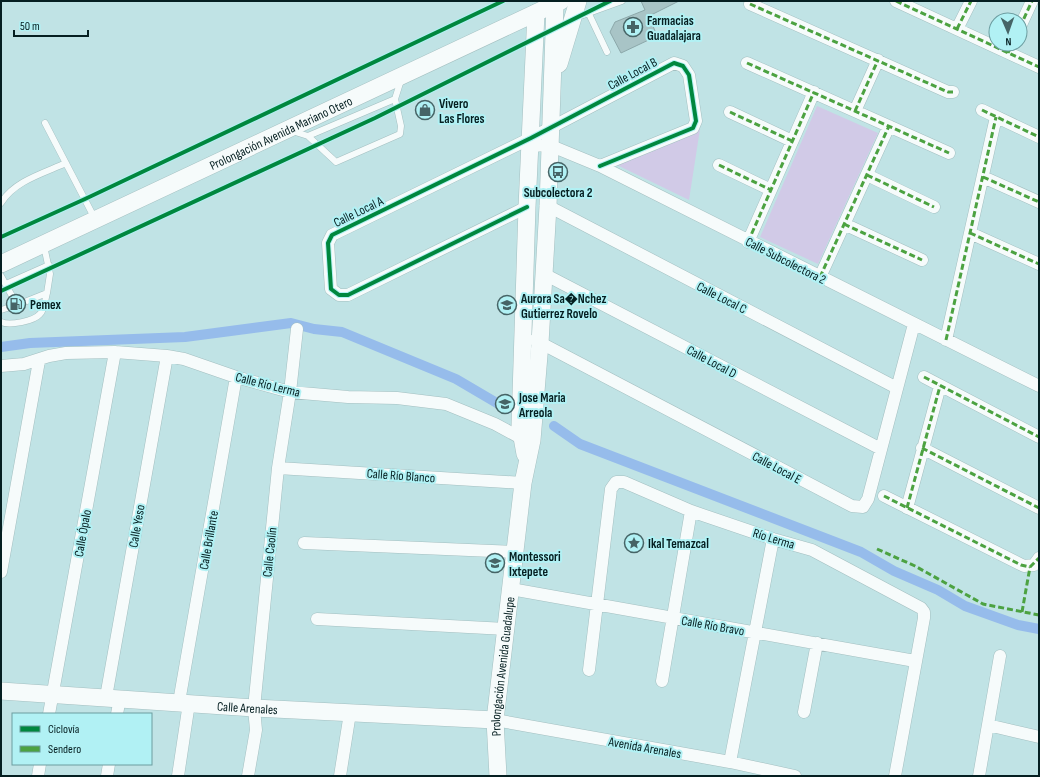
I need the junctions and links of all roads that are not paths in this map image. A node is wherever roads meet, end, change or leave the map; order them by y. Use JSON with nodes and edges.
{"nodes":[{"id":1,"x":578,"y":1,"type":"edge"},
{"id":2,"x":622,"y":1,"type":"edge"},
{"id":3,"x":971,"y":1,"type":"edge"},
{"id":4,"x":1032,"y":1,"type":"edge"},
{"id":5,"x":558,"y":2,"type":"edge"},
{"id":6,"x":904,"y":2,"type":"edge"},
{"id":7,"x":750,"y":4,"type":"dead end"},
{"id":8,"x":1027,"y":12,"type":"edge"},
{"id":9,"x":536,"y":13,"type":"junction"},
{"id":10,"x":589,"y":14,"type":"junction"},
{"id":11,"x":572,"y":19,"type":"junction"},
{"id":12,"x":507,"y":27,"type":"junction"},
{"id":13,"x":957,"y":29,"type":"junction"},
{"id":14,"x":988,"y":40,"type":"edge"},
{"id":15,"x":535,"y":45,"type":"junction"},
{"id":16,"x":607,"y":52,"type":"dead end"},
{"id":17,"x":1016,"y":52,"type":"edge"},
{"id":18,"x":878,"y":60,"type":"junction"},
{"id":19,"x":747,"y":63,"type":"dead end"},
{"id":20,"x":1039,"y":67,"type":"edge"},
{"id":21,"x":402,"y":77,"type":"junction"},
{"id":22,"x":552,"y":89,"type":"junction"},
{"id":23,"x":814,"y":92,"type":"junction"},
{"id":24,"x":954,"y":92,"type":"dead end"},
{"id":25,"x":395,"y":99,"type":"junction"},
{"id":26,"x":982,"y":110,"type":"dead end"},
{"id":27,"x":855,"y":111,"type":"junction"},
{"id":28,"x":730,"y":112,"type":"dead end"},
{"id":29,"x":996,"y":117,"type":"junction"},
{"id":30,"x":45,"y":124,"type":"dead end"},
{"id":31,"x":889,"y":126,"type":"junction"},
{"id":32,"x":550,"y":128,"type":"junction"},
{"id":33,"x":288,"y":130,"type":"junction"},
{"id":34,"x":308,"y":136,"type":"junction"},
{"id":35,"x":1039,"y":137,"type":"edge"},
{"id":36,"x":792,"y":141,"type":"junction"},
{"id":37,"x":531,"y":142,"type":"junction"},
{"id":38,"x":549,"y":144,"type":"junction"},
{"id":39,"x":949,"y":153,"type":"dead end"},
{"id":40,"x":66,"y":163,"type":"junction"},
{"id":41,"x":719,"y":165,"type":"dead end"},
{"id":42,"x":600,"y":166,"type":"junction"},
{"id":43,"x":866,"y":176,"type":"junction"},
{"id":44,"x":983,"y":177,"type":"junction"},
{"id":45,"x":771,"y":190,"type":"junction"},
{"id":46,"x":1039,"y":202,"type":"edge"},
{"id":47,"x":1,"y":203,"type":"edge"},
{"id":48,"x":548,"y":206,"type":"junction"},
{"id":49,"x":527,"y":207,"type":"junction"},
{"id":50,"x":934,"y":207,"type":"dead end"},
{"id":51,"x":96,"y":220,"type":"junction"},
{"id":52,"x":844,"y":224,"type":"junction"},
{"id":53,"x":970,"y":233,"type":"junction"},
{"id":54,"x":748,"y":242,"type":"junction"},
{"id":55,"x":44,"y":244,"type":"junction"},
{"id":56,"x":922,"y":260,"type":"dead end"},
{"id":57,"x":1,"y":264,"type":"edge"},
{"id":58,"x":1039,"y":264,"type":"edge"},
{"id":59,"x":49,"y":265,"type":"junction"},
{"id":60,"x":544,"y":274,"type":"junction"},
{"id":61,"x":1,"y":276,"type":"edge"},
{"id":62,"x":820,"y":278,"type":"junction"},
{"id":63,"x":6,"y":284,"type":"junction"},
{"id":64,"x":47,"y":293,"type":"junction"},
{"id":65,"x":17,"y":305,"type":"junction"},
{"id":66,"x":1,"y":310,"type":"edge"},
{"id":67,"x":1,"y":322,"type":"edge"},
{"id":68,"x":914,"y":324,"type":"junction"},
{"id":69,"x":297,"y":329,"type":"dead end"},
{"id":70,"x":524,"y":335,"type":"junction"},
{"id":71,"x":946,"y":340,"type":"junction"},
{"id":72,"x":540,"y":343,"type":"junction"},
{"id":73,"x":115,"y":352,"type":"junction"},
{"id":74,"x":166,"y":356,"type":"junction"},
{"id":75,"x":39,"y":361,"type":"junction"},
{"id":76,"x":1,"y":366,"type":"edge"},
{"id":77,"x":924,"y":376,"type":"dead end"},
{"id":78,"x":236,"y":377,"type":"junction"},
{"id":79,"x":940,"y":386,"type":"junction"},
{"id":80,"x":1039,"y":386,"type":"edge"},
{"id":81,"x":897,"y":388,"type":"junction"},
{"id":82,"x":290,"y":392,"type":"junction"},
{"id":83,"x":1039,"y":437,"type":"edge"},
{"id":84,"x":527,"y":439,"type":"junction"},
{"id":85,"x":922,"y":448,"type":"junction"},
{"id":86,"x":881,"y":449,"type":"junction"},
{"id":87,"x":278,"y":468,"type":"junction"},
{"id":88,"x":523,"y":483,"type":"junction"},
{"id":89,"x":884,"y":496,"type":"dead end"},
{"id":90,"x":907,"y":508,"type":"junction"},
{"id":91,"x":1039,"y":508,"type":"edge"},
{"id":92,"x":691,"y":511,"type":"junction"},
{"id":93,"x":773,"y":539,"type":"junction"},
{"id":94,"x":304,"y":542,"type":"dead end"},
{"id":95,"x":515,"y":552,"type":"junction"},
{"id":96,"x":1039,"y":558,"type":"edge"},
{"id":97,"x":1,"y":572,"type":"edge"},
{"id":98,"x":511,"y":589,"type":"junction"},
{"id":99,"x":597,"y":605,"type":"junction"},
{"id":100,"x":672,"y":618,"type":"junction"},
{"id":101,"x":318,"y":619,"type":"dead end"},
{"id":102,"x":506,"y":629,"type":"junction"},
{"id":103,"x":755,"y":632,"type":"junction"},
{"id":104,"x":817,"y":643,"type":"junction"},
{"id":105,"x":1000,"y":656,"type":"dead end"},
{"id":106,"x":915,"y":661,"type":"junction"},
{"id":107,"x":589,"y":670,"type":"dead end"},
{"id":108,"x":662,"y":681,"type":"dead end"},
{"id":109,"x":1,"y":691,"type":"edge"},
{"id":110,"x":52,"y":694,"type":"junction"},
{"id":111,"x":114,"y":703,"type":"edge"},
{"id":112,"x":184,"y":703,"type":"junction"},
{"id":113,"x":254,"y":708,"type":"junction"},
{"id":114,"x":350,"y":712,"type":"junction"},
{"id":115,"x":804,"y":712,"type":"dead end"},
{"id":116,"x":49,"y":713,"type":"edge"},
{"id":117,"x":495,"y":720,"type":"junction"},
{"id":118,"x":988,"y":725,"type":"junction"},
{"id":119,"x":1039,"y":737,"type":"edge"},
{"id":120,"x":730,"y":762,"type":"junction"},
{"id":121,"x":40,"y":765,"type":"edge"},
{"id":122,"x":109,"y":765,"type":"edge"},
{"id":123,"x":38,"y":776,"type":"edge"},
{"id":124,"x":107,"y":776,"type":"edge"},
{"id":125,"x":178,"y":776,"type":"edge"},
{"id":126,"x":248,"y":776,"type":"edge"},
{"id":127,"x":340,"y":776,"type":"edge"},
{"id":128,"x":498,"y":776,"type":"edge"},
{"id":129,"x":795,"y":776,"type":"edge"},
{"id":130,"x":895,"y":776,"type":"edge"},
{"id":131,"x":980,"y":776,"type":"edge"}],
"edges":[{"from":1,"to":11,"type":"main road"},
{"from":2,"to":10,"type":"lane"},
{"from":3,"to":13,"type":"street"},
{"from":4,"to":8,"type":"street"},
{"from":5,"to":9,"type":"main road","name":"Prolongación Avenida Mariano Otero"},
{"from":5,"to":22,"type":"main road","name":"Prolongación Avenida Guadalupe"},
{"from":6,"to":13,"type":"street"},
{"from":7,"to":18,"type":"street"},
{"from":9,"to":12,"type":"main road","name":"Prolongación Avenida Mariano Otero"},
{"from":9,"to":15,"type":"main road","name":"Prolongación Avenida Guadalupe"},
{"from":10,"to":11,"type":"lane"},
{"from":10,"to":16,"type":"lane"},
{"from":11,"to":22,"type":"main road"},
{"from":12,"to":15,"type":"main road"},
{"from":12,"to":21,"type":"main road","name":"Prolongación Avenida Mariano Otero"},
{"from":13,"to":14,"type":"street"},
{"from":15,"to":37,"type":"main road","name":"Prolongación Avenida Guadalupe"},
{"from":17,"to":20,"type":"street"},
{"from":18,"to":24,"type":"street"},
{"from":18,"to":27,"type":"street"},
{"from":19,"to":23,"type":"street"},
{"from":21,"to":25,"type":"lane"},
{"from":21,"to":33,"type":"main road","name":"Prolongación Avenida Mariano Otero"},
{"from":22,"to":32,"type":"main road","name":"Prolongación Avenida Guadalupe"},
{"from":23,"to":27,"type":"street"},
{"from":23,"to":36,"type":"street"},
{"from":25,"to":34,"type":"lane"},
{"from":25,"to":34,"type":"lane"},
{"from":26,"to":29,"type":"street"},
{"from":27,"to":31,"type":"street"},
{"from":28,"to":36,"type":"street"},
{"from":29,"to":35,"type":"street"},
{"from":29,"to":44,"type":"street"},
{"from":30,"to":40,"type":"lane"},
{"from":31,"to":39,"type":"street"},
{"from":31,"to":43,"type":"street"},
{"from":32,"to":37,"type":"street","name":"Calle Local B"},
{"from":32,"to":38,"type":"main road","name":"Prolongación Avenida Guadalupe"},
{"from":32,"to":42,"type":"street","name":"Calle Local B"},
{"from":33,"to":34,"type":"lane"},
{"from":33,"to":51,"type":"main road","name":"Prolongación Avenida Mariano Otero"},
{"from":36,"to":45,"type":"street"},
{"from":37,"to":38,"type":"street","name":"Calle Subcolectora 2"},
{"from":37,"to":49,"type":"main road","name":"Prolongación Avenida Guadalupe"},
{"from":37,"to":49,"type":"street","name":"Calle Local A"},
{"from":38,"to":42,"type":"street","name":"Calle Subcolectora 2"},
{"from":38,"to":48,"type":"main road","name":"Prolongación Avenida Guadalupe"},
{"from":40,"to":47,"type":"lane"},
{"from":40,"to":51,"type":"lane"},
{"from":41,"to":45,"type":"street"},
{"from":42,"to":54,"type":"street","name":"Calle Subcolectora 2"},
{"from":43,"to":50,"type":"street"},
{"from":43,"to":52,"type":"street"},
{"from":44,"to":46,"type":"street"},
{"from":44,"to":53,"type":"street"},
{"from":45,"to":54,"type":"street"},
{"from":48,"to":60,"type":"main road","name":"Prolongación Avenida Guadalupe"},
{"from":48,"to":81,"type":"street","name":"Calle Local C"},
{"from":49,"to":70,"type":"main road","name":"Prolongación Avenida Guadalupe"},
{"from":51,"to":55,"type":"main road","name":"Prolongación Avenida Mariano Otero"},
{"from":52,"to":56,"type":"street"},
{"from":52,"to":62,"type":"street"},
{"from":53,"to":58,"type":"street"},
{"from":53,"to":71,"type":"street"},
{"from":54,"to":62,"type":"street","name":"Calle Subcolectora 2"},
{"from":55,"to":57,"type":"main road","name":"Prolongación Avenida Mariano Otero"},
{"from":55,"to":59,"type":"lane"},
{"from":59,"to":63,"type":"lane"},
{"from":59,"to":64,"type":"lane"},
{"from":60,"to":72,"type":"main road","name":"Prolongación Avenida Guadalupe"},
{"from":60,"to":86,"type":"street","name":"Calle Local D"},
{"from":61,"to":63,"type":"lane"},
{"from":62,"to":68,"type":"street","name":"Calle Subcolectora 2"},
{"from":63,"to":65,"type":"lane"},
{"from":64,"to":65,"type":"lane"},
{"from":64,"to":67,"type":"lane"},
{"from":65,"to":66,"type":"lane"},
{"from":68,"to":71,"type":"street","name":"Calle Subcolectora 2"},
{"from":68,"to":81,"type":"street","name":"Calle Local E"},
{"from":69,"to":82,"type":"street","name":"Calle Caolín"},
{"from":70,"to":72,"type":"street","name":"Calle Local E"},
{"from":70,"to":84,"type":"main road","name":"Prolongación Avenida Guadalupe"},
{"from":71,"to":80,"type":"street","name":"Calle Subcolectora 2"},
{"from":72,"to":84,"type":"main road","name":"Prolongación Avenida Guadalupe"},
{"from":72,"to":86,"type":"street","name":"Calle Local E"},
{"from":73,"to":74,"type":"street","name":"Calle Río Lerma"},
{"from":73,"to":75,"type":"street","name":"Calle Río Lerma"},
{"from":73,"to":110,"type":"street","name":"Calle Ópalo"},
{"from":74,"to":78,"type":"street","name":"Calle Río Lerma"},
{"from":74,"to":111,"type":"street","name":"Calle Yeso"},
{"from":75,"to":76,"type":"street","name":"Calle Río Lerma"},
{"from":75,"to":97,"type":"street"},
{"from":77,"to":79,"type":"street"},
{"from":78,"to":82,"type":"street","name":"Calle Río Lerma"},
{"from":78,"to":112,"type":"street","name":"Calle Brillante"},
{"from":79,"to":83,"type":"street"},
{"from":79,"to":85,"type":"street"},
{"from":81,"to":86,"type":"street","name":"Calle Local E"},
{"from":82,"to":84,"type":"street","name":"Calle Río Lerma"},
{"from":82,"to":87,"type":"street","name":"Calle Caolín"},
{"from":84,"to":88,"type":"main road","name":"Prolongación Avenida Guadalupe"},
{"from":85,"to":90,"type":"street"},
{"from":85,"to":91,"type":"street"},
{"from":87,"to":88,"type":"street","name":"Calle Río Blanco"},
{"from":87,"to":113,"type":"street","name":"Calle Caolín"},
{"from":88,"to":95,"type":"main road","name":"Prolongación Avenida Guadalupe"},
{"from":89,"to":90,"type":"street"},
{"from":90,"to":96,"type":"street"},
{"from":92,"to":93,"type":"street","name":"Río Lerma"},
{"from":92,"to":99,"type":"street","name":"Río Lerma"},
{"from":92,"to":100,"type":"street"},
{"from":93,"to":103,"type":"street"},
{"from":93,"to":106,"type":"street","name":"Río Lerma"},
{"from":94,"to":95,"type":"street"},
{"from":95,"to":98,"type":"main road","name":"Prolongación Avenida Guadalupe"},
{"from":98,"to":99,"type":"street","name":"Calle Río Bravo"},
{"from":98,"to":102,"type":"main road","name":"Prolongación Avenida Guadalupe"},
{"from":99,"to":100,"type":"street","name":"Calle Río Bravo"},
{"from":99,"to":107,"type":"street"},
{"from":100,"to":103,"type":"street","name":"Calle Río Bravo"},
{"from":100,"to":108,"type":"street"},
{"from":101,"to":102,"type":"street"},
{"from":102,"to":117,"type":"main road","name":"Prolongación Avenida Guadalupe"},
{"from":103,"to":104,"type":"street","name":"Calle Río Bravo"},
{"from":103,"to":120,"type":"street"},
{"from":104,"to":106,"type":"street","name":"Calle Río Bravo"},
{"from":104,"to":115,"type":"street"},
{"from":105,"to":118,"type":"street"},
{"from":106,"to":130,"type":"street"},
{"from":109,"to":110,"type":"main road","name":"Calle Arenales"},
{"from":110,"to":111,"type":"main road","name":"Calle Arenales"},
{"from":110,"to":116,"type":"street","name":"Calle Ópalo"},
{"from":111,"to":112,"type":"main road","name":"Calle Arenales"},
{"from":112,"to":113,"type":"main road","name":"Calle Arenales"},
{"from":112,"to":125,"type":"street","name":"Calle Brillante"},
{"from":113,"to":114,"type":"main road","name":"Calle Arenales"},
{"from":113,"to":126,"type":"street","name":"Calle Caolín"},
{"from":114,"to":117,"type":"main road","name":"Calle Arenales"},
{"from":114,"to":127,"type":"street"},
{"from":117,"to":120,"type":"street","name":"Avenida Arenales"},
{"from":117,"to":128,"type":"main road","name":"Prolongación Avenida Guadalupe"},
{"from":118,"to":119,"type":"street"},
{"from":118,"to":131,"type":"street"},
{"from":120,"to":129,"type":"street","name":"Avenida Arenales"},
{"from":121,"to":123,"type":"street"},
{"from":122,"to":124,"type":"street"}]}
